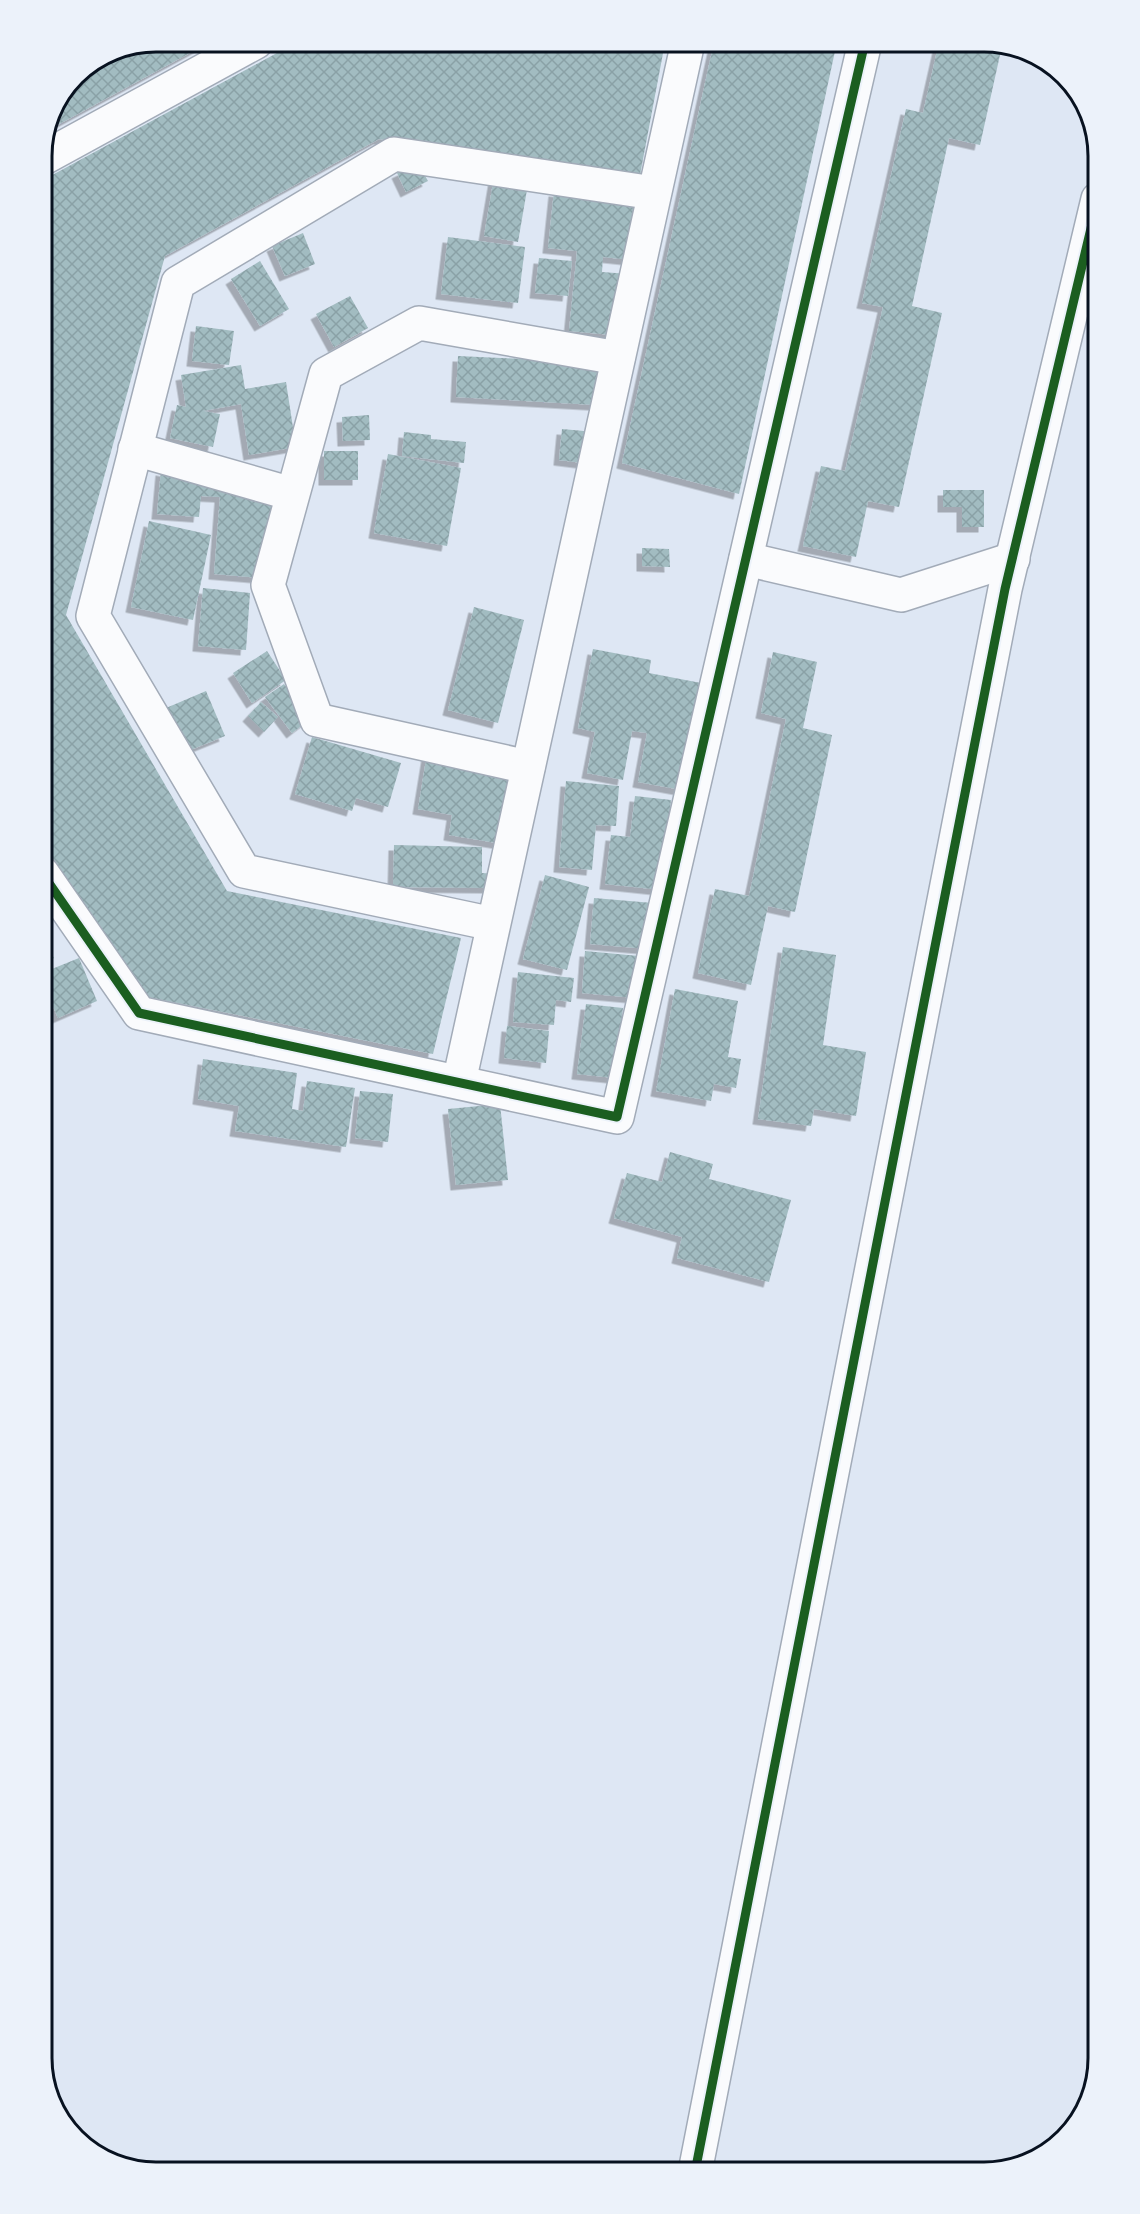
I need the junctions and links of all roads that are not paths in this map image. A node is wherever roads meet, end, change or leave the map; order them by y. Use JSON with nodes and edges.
{"nodes":[{"id":1,"x":238,"y":52,"type":"edge"},
{"id":2,"x":686,"y":53,"type":"edge"},
{"id":3,"x":863,"y":53,"type":"edge"},
{"id":4,"x":53,"y":153,"type":"edge"},
{"id":5,"x":654,"y":194,"type":"junction"},
{"id":6,"x":1088,"y":241,"type":"edge"},
{"id":7,"x":618,"y":358,"type":"junction"},
{"id":8,"x":135,"y":449,"type":"junction"},
{"id":9,"x":292,"y":494,"type":"junction"},
{"id":10,"x":746,"y":559,"type":"junction"},
{"id":11,"x":1013,"y":559,"type":"junction"},
{"id":12,"x":528,"y":767,"type":"junction"},
{"id":13,"x":53,"y":888,"type":"edge"},
{"id":14,"x":493,"y":924,"type":"junction"},
{"id":15,"x":459,"y":1082,"type":"junction"},
{"id":16,"x":697,"y":2162,"type":"edge"}],
"edges":[{"from":1,"to":4,"type":"street"},
{"from":2,"to":5,"type":"street"},
{"from":3,"to":10,"type":"street"},
{"from":5,"to":7,"type":"street"},
{"from":5,"to":8,"type":"street"},
{"from":6,"to":11,"type":"street"},
{"from":7,"to":9,"type":"street"},
{"from":7,"to":12,"type":"street"},
{"from":8,"to":9,"type":"street"},
{"from":8,"to":14,"type":"street"},
{"from":9,"to":12,"type":"street"},
{"from":10,"to":11,"type":"street"},
{"from":10,"to":15,"type":"street"},
{"from":11,"to":16,"type":"street"},
{"from":12,"to":14,"type":"street"},
{"from":13,"to":15,"type":"street"},
{"from":14,"to":15,"type":"street"}]}
